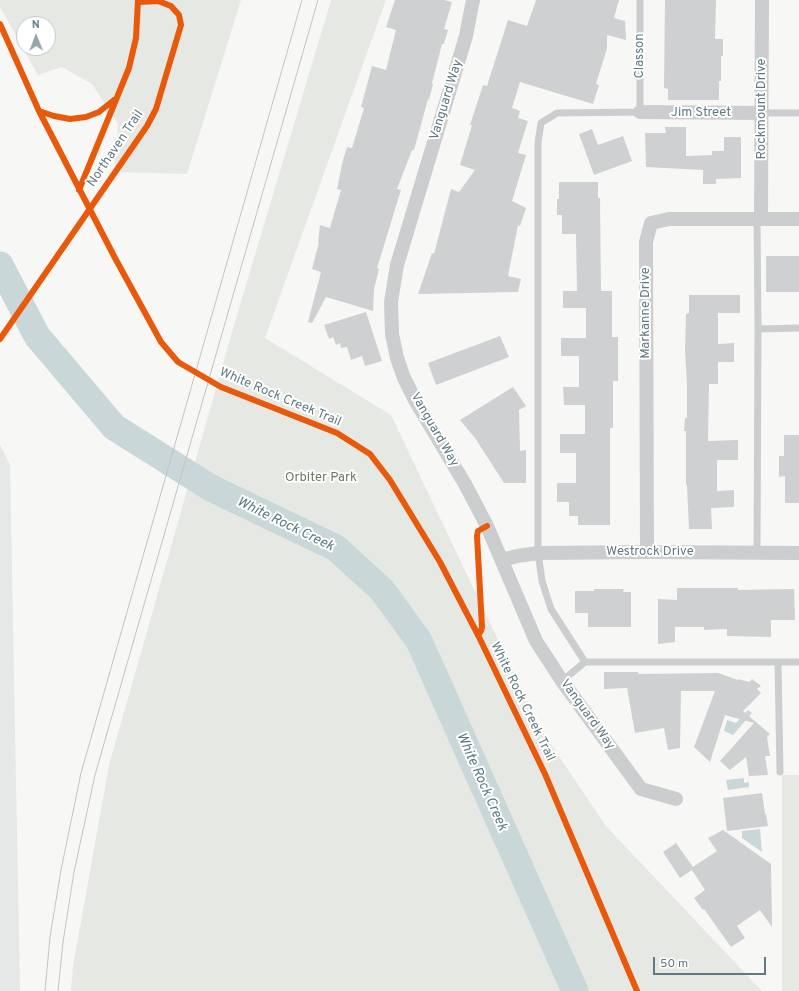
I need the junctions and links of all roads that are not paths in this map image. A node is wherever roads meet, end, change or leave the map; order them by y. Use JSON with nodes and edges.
{"nodes":[{"id":1,"x":473,"y":0,"type":"edge"},
{"id":2,"x":640,"y":0,"type":"edge"},
{"id":3,"x":762,"y":0,"type":"edge"},
{"id":4,"x":640,"y":112,"type":"junction"},
{"id":5,"x":762,"y":113,"type":"junction"},
{"id":6,"x":799,"y":113,"type":"edge"},
{"id":7,"x":759,"y":218,"type":"junction"},
{"id":8,"x":799,"y":219,"type":"edge"},
{"id":9,"x":799,"y":328,"type":"edge"},
{"id":10,"x":758,"y":329,"type":"junction"},
{"id":11,"x":647,"y":552,"type":"junction"},
{"id":12,"x":538,"y":553,"type":"junction"},
{"id":13,"x":757,"y":553,"type":"junction"},
{"id":14,"x":799,"y":553,"type":"edge"},
{"id":15,"x":502,"y":560,"type":"junction"},
{"id":16,"x":585,"y":662,"type":"junction"},
{"id":17,"x":778,"y":662,"type":"junction"},
{"id":18,"x":799,"y":662,"type":"edge"},
{"id":19,"x":562,"y":681,"type":"junction"},
{"id":20,"x":780,"y":772,"type":"dead end"},
{"id":21,"x":676,"y":799,"type":"dead end"}],
"edges":[{"from":1,"to":15,"type":"street","name":"Vanguard Way"},
{"from":2,"to":4,"type":"lane","name":"Classon"},
{"from":3,"to":5,"type":"street","name":"Rockmount Drive"},
{"from":4,"to":5,"type":"street","name":"Jim Street"},
{"from":4,"to":12,"type":"lane"},
{"from":5,"to":6,"type":"lane"},
{"from":5,"to":7,"type":"street","name":"Rockmount Drive"},
{"from":7,"to":8,"type":"street","name":"Markanne Drive"},
{"from":7,"to":10,"type":"lane"},
{"from":7,"to":11,"type":"street","name":"Markanne Drive"},
{"from":9,"to":10,"type":"lane"},
{"from":10,"to":13,"type":"lane"},
{"from":11,"to":12,"type":"street","name":"Westrock Drive"},
{"from":11,"to":13,"type":"street","name":"Westrock Drive"},
{"from":12,"to":15,"type":"street","name":"Westrock Drive"},
{"from":12,"to":16,"type":"lane"},
{"from":13,"to":14,"type":"street","name":"Westrock Drive"},
{"from":15,"to":19,"type":"street","name":"Vanguard Way"},
{"from":16,"to":17,"type":"lane"},
{"from":16,"to":19,"type":"lane"},
{"from":17,"to":18,"type":"lane"},
{"from":17,"to":20,"type":"lane"},
{"from":19,"to":21,"type":"street","name":"Vanguard Way"}]}
